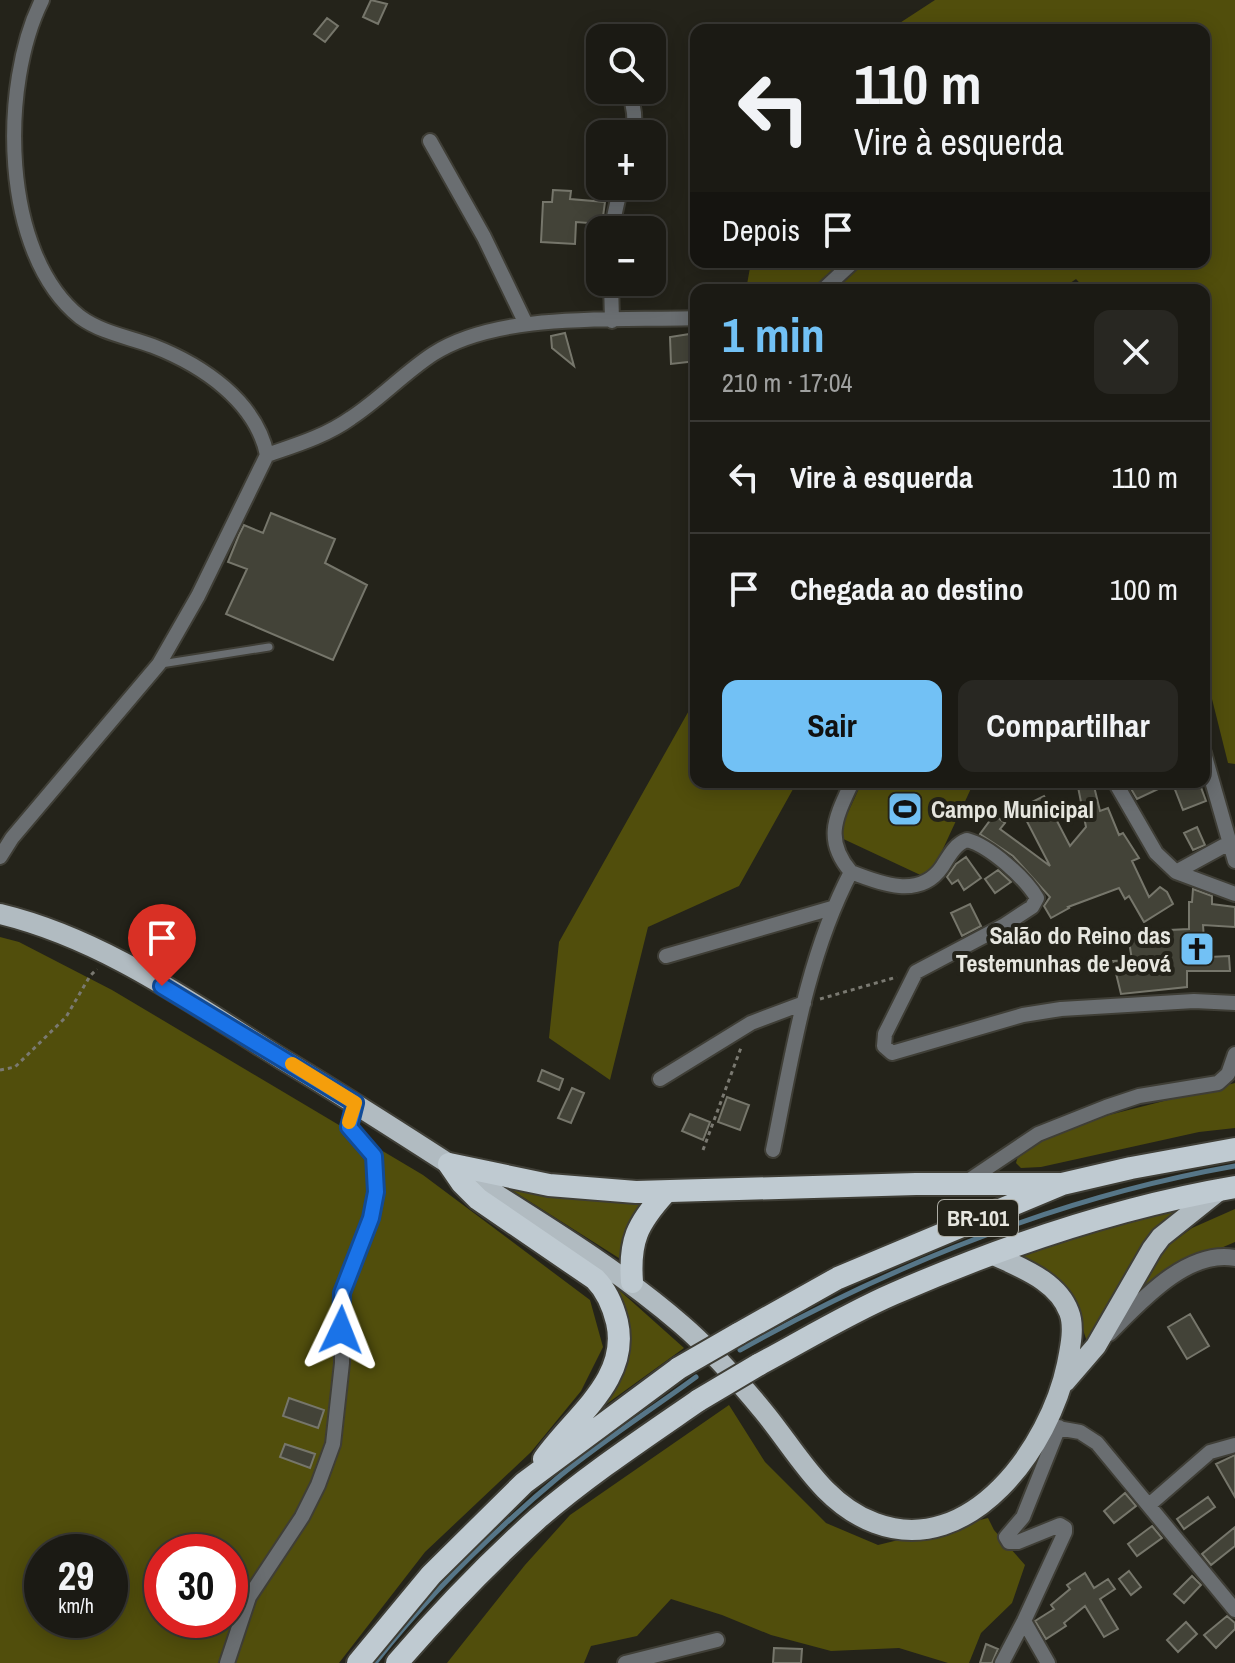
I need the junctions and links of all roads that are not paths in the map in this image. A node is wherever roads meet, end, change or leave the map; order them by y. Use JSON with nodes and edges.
{"nodes":[{"id":1,"x":42,"y":0,"type":"edge"},
{"id":2,"x":430,"y":141,"type":"dead end"},
{"id":3,"x":847,"y":268,"type":"edge"},
{"id":4,"x":829,"y":284,"type":"edge"},
{"id":5,"x":611,"y":296,"type":"edge"},
{"id":6,"x":690,"y":318,"type":"edge"},
{"id":7,"x":612,"y":321,"type":"junction"},
{"id":8,"x":526,"y":324,"type":"junction"},
{"id":9,"x":267,"y":455,"type":"junction"},
{"id":10,"x":269,"y":647,"type":"dead end"},
{"id":11,"x":159,"y":664,"type":"junction"},
{"id":12,"x":1210,"y":775,"type":"edge"},
{"id":13,"x":849,"y":788,"type":"edge"},
{"id":14,"x":1118,"y":788,"type":"edge"},
{"id":15,"x":1229,"y":843,"type":"junction"},
{"id":16,"x":0,"y":857,"type":"edge"},
{"id":17,"x":1235,"y":861,"type":"edge"},
{"id":18,"x":851,"y":872,"type":"junction"},
{"id":19,"x":1176,"y":872,"type":"junction"},
{"id":20,"x":1235,"y":894,"type":"edge"},
{"id":21,"x":832,"y":908,"type":"junction"},
{"id":22,"x":0,"y":914,"type":"edge"},
{"id":23,"x":666,"y":956,"type":"dead end"},
{"id":24,"x":804,"y":1003,"type":"junction"},
{"id":25,"x":1235,"y":1003,"type":"edge"},
{"id":26,"x":1235,"y":1054,"type":"edge"},
{"id":27,"x":660,"y":1079,"type":"dead end"},
{"id":28,"x":355,"y":1103,"type":"junction"},
{"id":29,"x":1235,"y":1149,"type":"edge"},
{"id":30,"x":773,"y":1150,"type":"dead end"},
{"id":31,"x":449,"y":1164,"type":"junction"},
{"id":32,"x":1062,"y":1184,"type":"junction"},
{"id":33,"x":962,"y":1185,"type":"junction"},
{"id":34,"x":1228,"y":1188,"type":"edge"},
{"id":35,"x":665,"y":1193,"type":"junction"},
{"id":36,"x":992,"y":1254,"type":"junction"},
{"id":37,"x":1230,"y":1254,"type":"edge"},
{"id":38,"x":632,"y":1282,"type":"junction"},
{"id":39,"x":1096,"y":1346,"type":"junction"},
{"id":40,"x":1062,"y":1385,"type":"junction"},
{"id":41,"x":1051,"y":1427,"type":"junction"},
{"id":42,"x":1235,"y":1445,"type":"edge"},
{"id":43,"x":531,"y":1478,"type":"junction"},
{"id":44,"x":1149,"y":1505,"type":"junction"},
{"id":45,"x":1235,"y":1610,"type":"edge"},
{"id":46,"x":1024,"y":1621,"type":"junction"},
{"id":47,"x":717,"y":1640,"type":"dead end"},
{"id":48,"x":227,"y":1663,"type":"edge"},
{"id":49,"x":358,"y":1663,"type":"edge"},
{"id":50,"x":397,"y":1663,"type":"edge"},
{"id":51,"x":625,"y":1663,"type":"edge"},
{"id":52,"x":1002,"y":1663,"type":"edge"},
{"id":53,"x":1048,"y":1663,"type":"edge"}],
"edges":[{"from":1,"to":9,"type":"street"},
{"from":2,"to":8,"type":"street"},
{"from":3,"to":4,"type":"street"},
{"from":5,"to":7,"type":"street"},
{"from":6,"to":7,"type":"street"},
{"from":7,"to":8,"type":"street"},
{"from":8,"to":9,"type":"street"},
{"from":9,"to":11,"type":"street"},
{"from":10,"to":11,"type":"lane"},
{"from":11,"to":16,"type":"street"},
{"from":12,"to":15,"type":"street"},
{"from":13,"to":18,"type":"street"},
{"from":14,"to":19,"type":"street"},
{"from":15,"to":17,"type":"street"},
{"from":15,"to":19,"type":"street"},
{"from":18,"to":21,"type":"street"},
{"from":18,"to":25,"type":"street"},
{"from":19,"to":20,"type":"street"},
{"from":21,"to":23,"type":"street"},
{"from":21,"to":24,"type":"street"},
{"from":22,"to":28,"type":"main road"},
{"from":24,"to":27,"type":"street"},
{"from":24,"to":30,"type":"street"},
{"from":26,"to":33,"type":"street"},
{"from":28,"to":31,"type":"main road"},
{"from":28,"to":48,"type":"street"},
{"from":29,"to":32,"type":"highway","number":"BR-101"},
{"from":31,"to":35,"type":"highway"},
{"from":31,"to":38,"type":"main road"},
{"from":31,"to":43,"type":"highway"},
{"from":32,"to":33,"type":"highway"},
{"from":32,"to":43,"type":"highway","number":"BR-101","bridge":true},
{"from":33,"to":35,"type":"highway"},
{"from":34,"to":36,"type":"highway","number":"BR-101"},
{"from":34,"to":39,"type":"main road"},
{"from":35,"to":38,"type":"highway"},
{"from":36,"to":40,"type":"main road"},
{"from":36,"to":50,"type":"highway","number":"BR-101","bridge":true},
{"from":37,"to":39,"type":"street"},
{"from":38,"to":41,"type":"main road"},
{"from":39,"to":40,"type":"main road"},
{"from":40,"to":41,"type":"main road"},
{"from":41,"to":44,"type":"street"},
{"from":41,"to":46,"type":"street"},
{"from":42,"to":44,"type":"street"},
{"from":43,"to":49,"type":"highway","number":"BR-101"},
{"from":44,"to":45,"type":"street"},
{"from":46,"to":52,"type":"street"},
{"from":46,"to":53,"type":"street"},
{"from":47,"to":51,"type":"street"}]}
